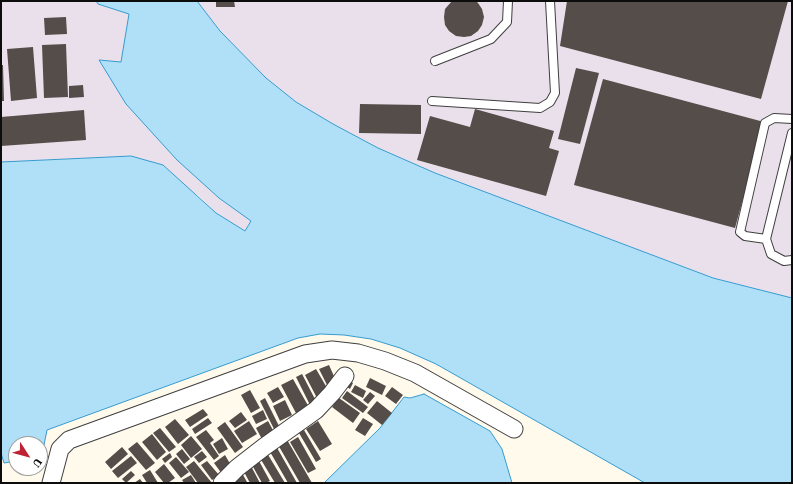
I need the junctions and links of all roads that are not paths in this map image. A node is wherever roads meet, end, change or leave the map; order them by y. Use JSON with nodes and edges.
{"nodes":[{"id":1,"x":508,"y":1,"type":"edge"},
{"id":2,"x":550,"y":1,"type":"edge"},
{"id":3,"x":435,"y":61,"type":"dead end"},
{"id":4,"x":432,"y":101,"type":"dead end"},
{"id":5,"x":792,"y":119,"type":"edge"},
{"id":6,"x":792,"y":133,"type":"edge"},
{"id":7,"x":766,"y":239,"type":"junction"},
{"id":8,"x":792,"y":260,"type":"edge"},
{"id":9,"x":345,"y":376,"type":"dead end"},
{"id":10,"x":514,"y":429,"type":"dead end"},
{"id":11,"x":51,"y":483,"type":"edge"},
{"id":12,"x":222,"y":483,"type":"edge"}],
"edges":[{"from":1,"to":3,"type":"lane"},
{"from":2,"to":4,"type":"lane"},
{"from":5,"to":7,"type":"lane"},
{"from":6,"to":7,"type":"lane"},
{"from":7,"to":8,"type":"lane"},
{"from":9,"to":12,"type":"street"},
{"from":10,"to":11,"type":"street"}]}
